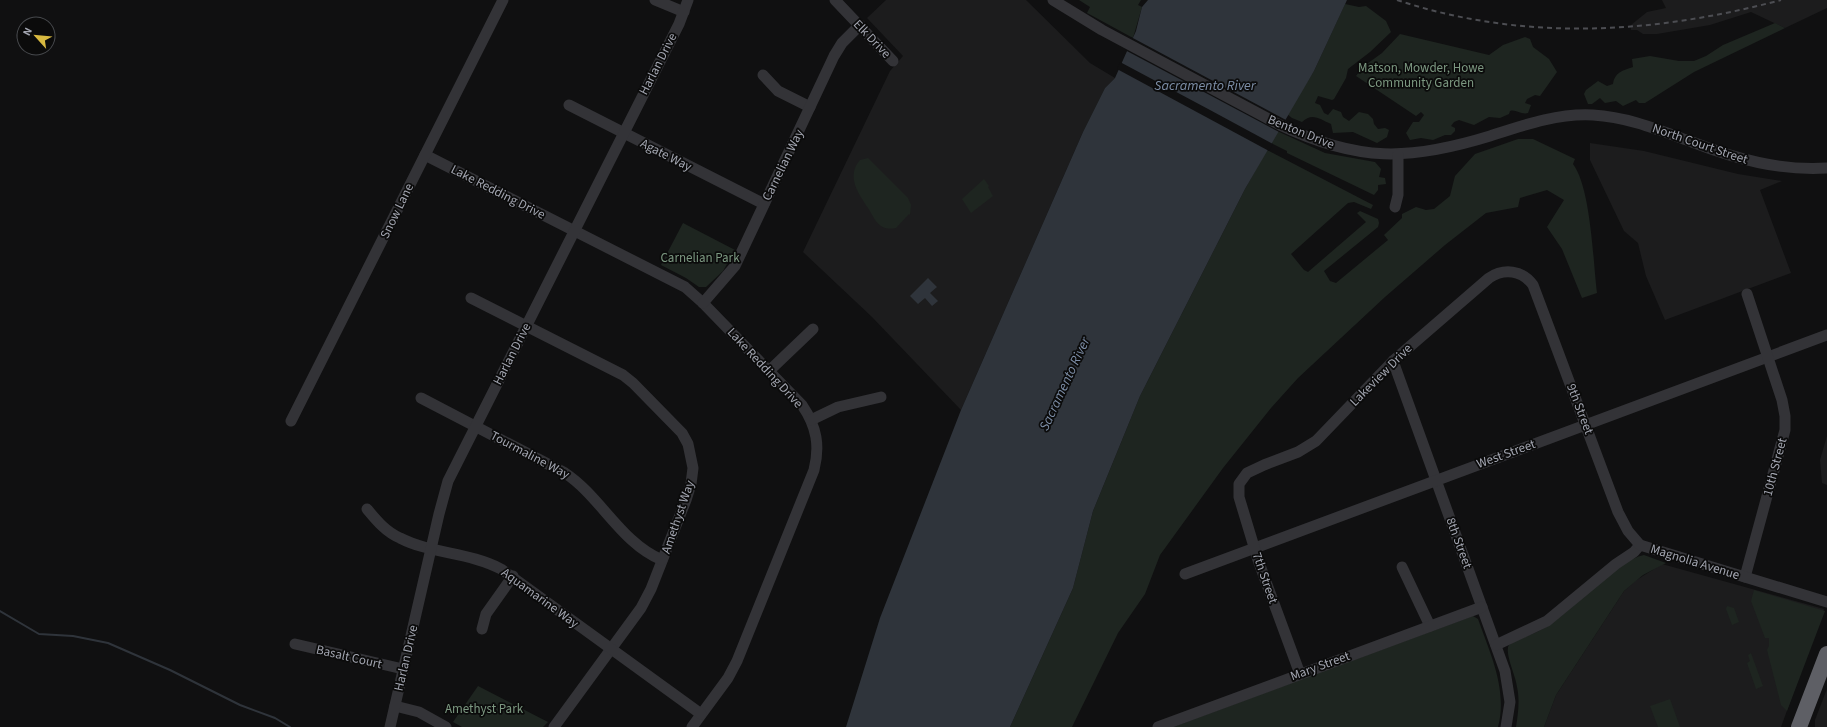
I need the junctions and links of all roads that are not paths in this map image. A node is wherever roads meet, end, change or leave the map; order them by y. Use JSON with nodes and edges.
{"nodes":[{"id":1,"x":503,"y":0,"type":"edge"},
{"id":2,"x":655,"y":0,"type":"edge"},
{"id":3,"x":688,"y":0,"type":"edge"},
{"id":4,"x":835,"y":0,"type":"edge"},
{"id":5,"x":1053,"y":0,"type":"edge"},
{"id":6,"x":684,"y":12,"type":"junction"},
{"id":7,"x":860,"y":25,"type":"junction"},
{"id":8,"x":893,"y":61,"type":"dead end"},
{"id":9,"x":763,"y":75,"type":"dead end"},
{"id":10,"x":568,"y":105,"type":"dead end"},
{"id":11,"x":810,"y":108,"type":"junction"},
{"id":12,"x":1574,"y":115,"type":"joint"},
{"id":13,"x":623,"y":134,"type":"junction"},
{"id":14,"x":425,"y":155,"type":"junction"},
{"id":15,"x":1398,"y":155,"type":"junction"},
{"id":16,"x":1827,"y":168,"type":"edge"},
{"id":17,"x":764,"y":204,"type":"junction"},
{"id":18,"x":1395,"y":207,"type":"dead end"},
{"id":19,"x":574,"y":230,"type":"junction"},
{"id":20,"x":1520,"y":274,"type":"joint"},
{"id":21,"x":1748,"y":294,"type":"dead end"},
{"id":22,"x":471,"y":298,"type":"dead end"},
{"id":23,"x":703,"y":303,"type":"junction"},
{"id":24,"x":526,"y":326,"type":"junction"},
{"id":25,"x":813,"y":329,"type":"dead end"},
{"id":26,"x":1827,"y":335,"type":"edge"},
{"id":27,"x":1768,"y":357,"type":"junction"},
{"id":28,"x":1393,"y":361,"type":"junction"},
{"id":29,"x":769,"y":371,"type":"junction"},
{"id":30,"x":881,"y":397,"type":"dead end"},
{"id":31,"x":421,"y":398,"type":"dead end"},
{"id":32,"x":811,"y":420,"type":"junction"},
{"id":33,"x":291,"y":421,"type":"dead end"},
{"id":34,"x":1586,"y":425,"type":"junction"},
{"id":35,"x":475,"y":426,"type":"junction"},
{"id":36,"x":1241,"y":480,"type":"joint"},
{"id":37,"x":1436,"y":480,"type":"junction"},
{"id":38,"x":367,"y":509,"type":"dead end"},
{"id":39,"x":1640,"y":545,"type":"junction"},
{"id":40,"x":431,"y":548,"type":"junction"},
{"id":41,"x":1256,"y":548,"type":"junction"},
{"id":42,"x":662,"y":560,"type":"junction"},
{"id":43,"x":1402,"y":567,"type":"dead end"},
{"id":44,"x":1185,"y":574,"type":"dead end"},
{"id":45,"x":512,"y":576,"type":"junction"},
{"id":46,"x":1745,"y":577,"type":"junction"},
{"id":47,"x":1827,"y":602,"type":"edge"},
{"id":48,"x":1482,"y":607,"type":"junction"},
{"id":49,"x":1430,"y":626,"type":"junction"},
{"id":50,"x":482,"y":629,"type":"dead end"},
{"id":51,"x":295,"y":644,"type":"dead end"},
{"id":52,"x":1496,"y":645,"type":"junction"},
{"id":53,"x":611,"y":649,"type":"junction"},
{"id":54,"x":1827,"y":654,"type":"edge"},
{"id":55,"x":404,"y":669,"type":"junction"},
{"id":56,"x":1300,"y":674,"type":"junction"},
{"id":57,"x":395,"y":706,"type":"junction"},
{"id":58,"x":701,"y":714,"type":"junction"},
{"id":59,"x":390,"y":727,"type":"edge"},
{"id":60,"x":446,"y":727,"type":"edge"},
{"id":61,"x":554,"y":727,"type":"edge"},
{"id":62,"x":692,"y":727,"type":"edge"},
{"id":63,"x":1158,"y":727,"type":"edge"},
{"id":64,"x":1506,"y":727,"type":"edge"},
{"id":65,"x":1799,"y":727,"type":"edge"}],
"edges":[{"from":1,"to":14,"type":"street","name":"Snow Lane"},
{"from":2,"to":6,"type":"street"},
{"from":3,"to":6,"type":"street","name":"Harlan Drive"},
{"from":4,"to":7,"type":"street","name":"Elk Drive"},
{"from":5,"to":15,"type":"street","name":"Benton Drive"},
{"from":6,"to":13,"type":"street","name":"Harlan Drive"},
{"from":7,"to":8,"type":"street","name":"Elk Drive"},
{"from":7,"to":11,"type":"street","name":"Carnelian Way"},
{"from":9,"to":11,"type":"street"},
{"from":10,"to":13,"type":"street","name":"Agate Way"},
{"from":11,"to":17,"type":"street","name":"Carnelian Way"},
{"from":12,"to":15,"type":"street","name":"Benton Drive"},
{"from":12,"to":16,"type":"street","name":"North Court Street"},
{"from":13,"to":17,"type":"street","name":"Agate Way"},
{"from":13,"to":19,"type":"street","name":"Harlan Drive"},
{"from":14,"to":19,"type":"street","name":"Lake Redding Drive"},
{"from":14,"to":33,"type":"street","name":"Snow Lane"},
{"from":15,"to":18,"type":"street"},
{"from":17,"to":23,"type":"street","name":"Carnelian Way"},
{"from":19,"to":23,"type":"street","name":"Lake Redding Drive"},
{"from":19,"to":24,"type":"street","name":"Harlan Drive"},
{"from":20,"to":28,"type":"street","name":"Lakeview Drive"},
{"from":20,"to":34,"type":"street","name":"9th Street"},
{"from":21,"to":27,"type":"street","name":"10th Street"},
{"from":22,"to":24,"type":"street","name":"Amethyst Way"},
{"from":23,"to":29,"type":"street","name":"Lake Redding Drive"},
{"from":24,"to":35,"type":"street","name":"Harlan Drive"},
{"from":24,"to":42,"type":"street","name":"Amethyst Way"},
{"from":25,"to":29,"type":"street"},
{"from":26,"to":27,"type":"street","name":"West Street"},
{"from":27,"to":34,"type":"street","name":"West Street"},
{"from":27,"to":46,"type":"street","name":"10th Street"},
{"from":28,"to":36,"type":"street","name":"Lakeview Drive"},
{"from":28,"to":37,"type":"street","name":"8th Street"},
{"from":29,"to":32,"type":"street","name":"Lake Redding Drive"},
{"from":30,"to":32,"type":"street"},
{"from":31,"to":35,"type":"street","name":"Tourmaline Way"},
{"from":32,"to":58,"type":"street","name":"Lake Redding Drive"},
{"from":34,"to":37,"type":"street","name":"West Street"},
{"from":34,"to":39,"type":"street","name":"9th Street"},
{"from":35,"to":40,"type":"street","name":"Harlan Drive"},
{"from":35,"to":42,"type":"street","name":"Tourmaline Way"},
{"from":36,"to":41,"type":"street","name":"7th Street"},
{"from":37,"to":41,"type":"street","name":"West Street"},
{"from":37,"to":48,"type":"street","name":"8th Street"},
{"from":38,"to":40,"type":"street","name":"Aquamarine Way"},
{"from":39,"to":46,"type":"street","name":"Magnolia Avenue"},
{"from":39,"to":52,"type":"street","name":"Magnolia Avenue"},
{"from":40,"to":45,"type":"street","name":"Aquamarine Way"},
{"from":40,"to":55,"type":"street","name":"Harlan Drive"},
{"from":41,"to":44,"type":"street","name":"West Street"},
{"from":41,"to":56,"type":"street","name":"7th Street"},
{"from":42,"to":53,"type":"street","name":"Amethyst Way"},
{"from":43,"to":49,"type":"street"},
{"from":45,"to":50,"type":"street"},
{"from":45,"to":53,"type":"street","name":"Aquamarine Way"},
{"from":46,"to":47,"type":"street","name":"Magnolia Avenue"},
{"from":48,"to":49,"type":"street","name":"Mary Street"},
{"from":48,"to":52,"type":"street","name":"8th Street"},
{"from":49,"to":56,"type":"street","name":"Mary Street"},
{"from":51,"to":55,"type":"street","name":"Basalt Court"},
{"from":52,"to":64,"type":"street","name":"8th Street"},
{"from":53,"to":58,"type":"street","name":"Aquamarine Way"},
{"from":53,"to":61,"type":"street","name":"Amethyst Way"},
{"from":54,"to":65,"type":"highway"},
{"from":55,"to":57,"type":"street","name":"Harlan Drive"},
{"from":56,"to":63,"type":"street","name":"Mary Street"},
{"from":57,"to":59,"type":"street","name":"Harlan Drive"},
{"from":57,"to":60,"type":"street"},
{"from":58,"to":62,"type":"street","name":"Lake Redding Drive"}]}
